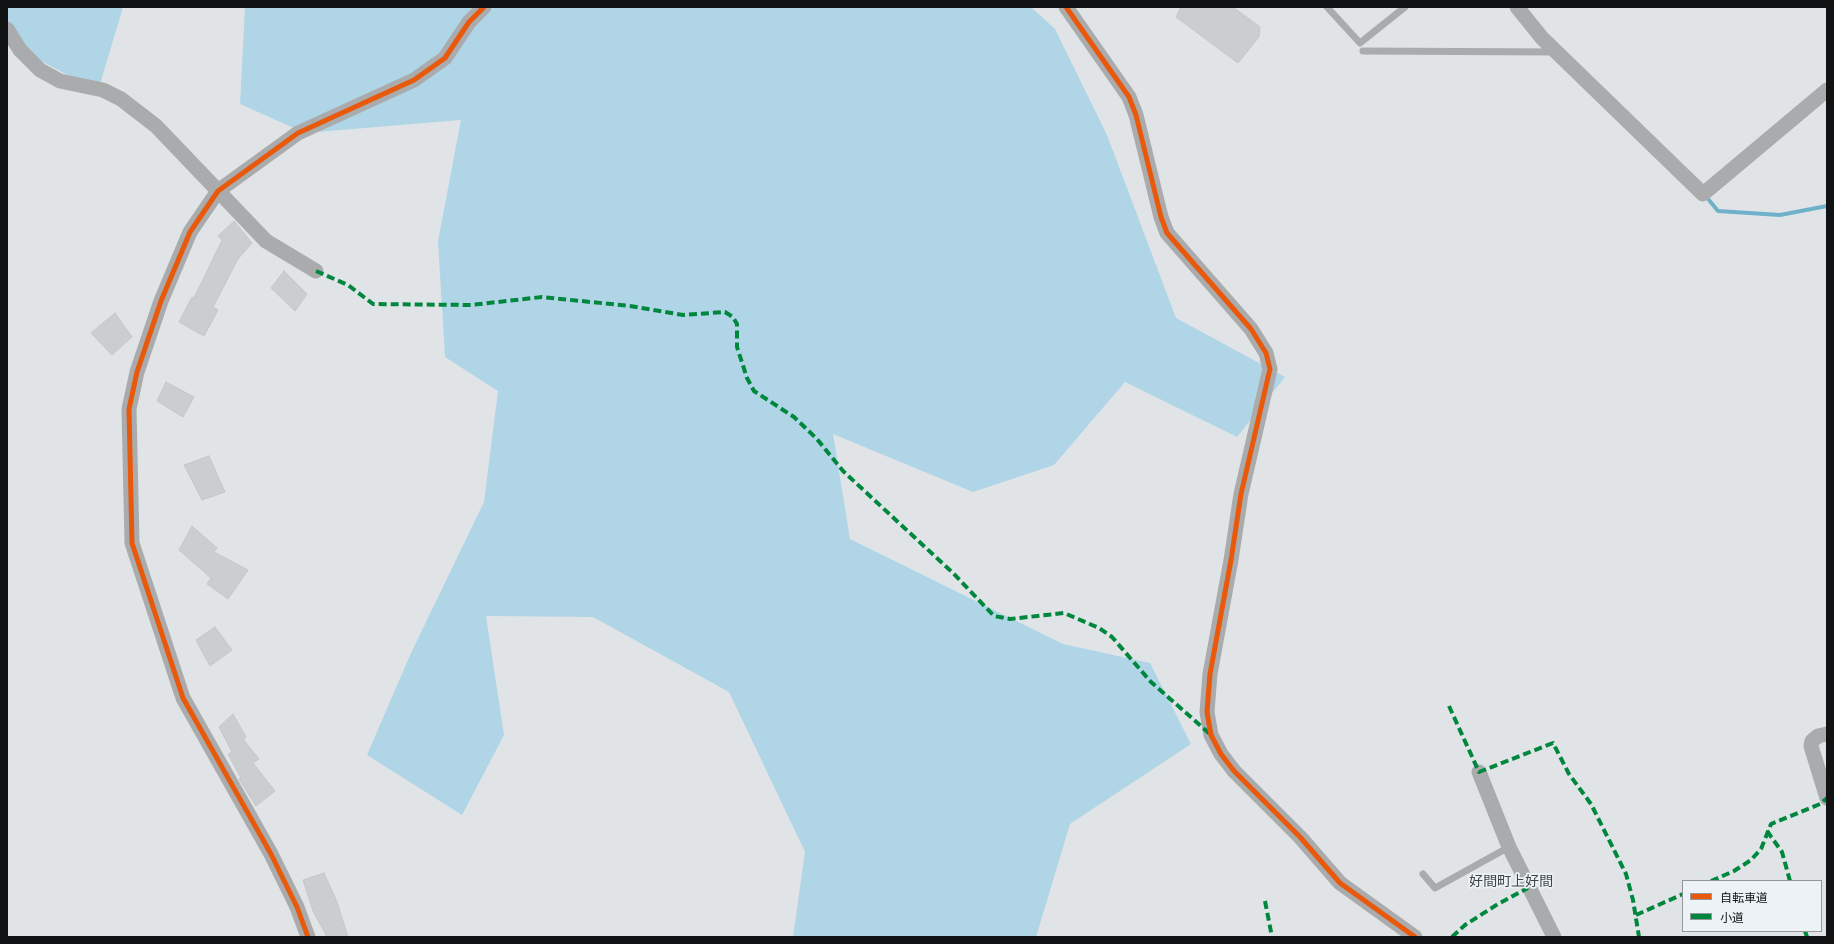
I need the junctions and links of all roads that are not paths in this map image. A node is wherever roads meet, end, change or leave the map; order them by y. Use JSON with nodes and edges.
{"nodes":[{"id":1,"x":484,"y":7,"type":"edge"},
{"id":2,"x":1066,"y":7,"type":"edge"},
{"id":3,"x":1327,"y":7,"type":"edge"},
{"id":4,"x":1405,"y":7,"type":"edge"},
{"id":5,"x":1517,"y":7,"type":"edge"},
{"id":6,"x":7,"y":29,"type":"edge"},
{"id":7,"x":1363,"y":51,"type":"dead end"},
{"id":8,"x":1556,"y":52,"type":"junction"},
{"id":9,"x":1827,"y":90,"type":"edge"},
{"id":10,"x":218,"y":191,"type":"junction"},
{"id":11,"x":316,"y":272,"type":"dead end"},
{"id":12,"x":1827,"y":734,"type":"edge"},
{"id":13,"x":1479,"y":772,"type":"dead end"},
{"id":14,"x":1827,"y":798,"type":"edge"},
{"id":15,"x":1509,"y":847,"type":"junction"},
{"id":16,"x":1423,"y":874,"type":"dead end"},
{"id":17,"x":308,"y":937,"type":"edge"},
{"id":18,"x":1415,"y":937,"type":"edge"},
{"id":19,"x":1554,"y":937,"type":"edge"}],
"edges":[{"from":1,"to":10,"type":"street"},
{"from":2,"to":18,"type":"street"},
{"from":3,"to":4,"type":"lane"},
{"from":5,"to":8,"type":"street"},
{"from":6,"to":10,"type":"street"},
{"from":7,"to":8,"type":"lane"},
{"from":8,"to":9,"type":"street"},
{"from":10,"to":11,"type":"street"},
{"from":10,"to":17,"type":"street"},
{"from":12,"to":14,"type":"street"},
{"from":13,"to":15,"type":"street"},
{"from":15,"to":16,"type":"lane"},
{"from":15,"to":19,"type":"street"}]}
